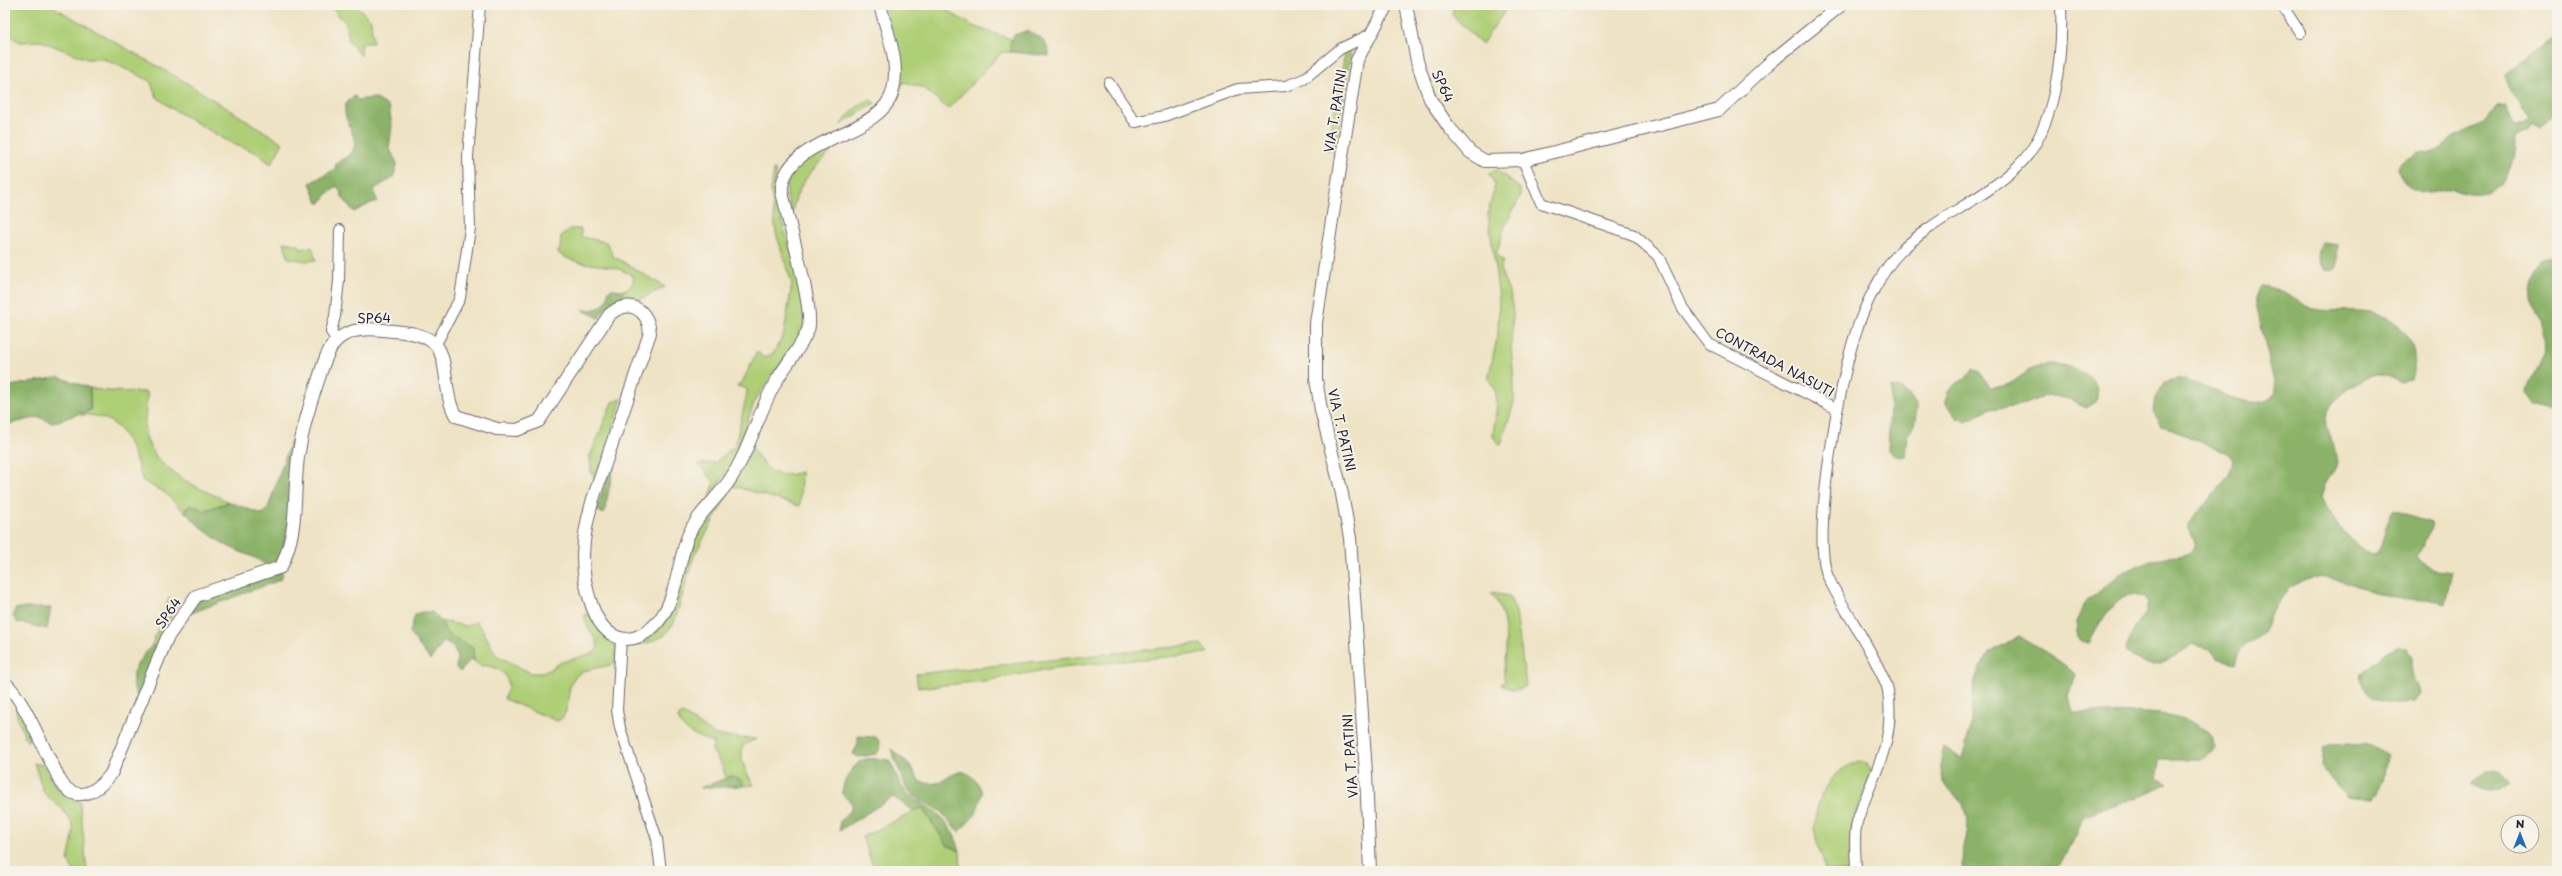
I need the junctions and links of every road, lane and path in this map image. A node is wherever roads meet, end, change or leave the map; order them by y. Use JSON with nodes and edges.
{"nodes":[{"id":1,"x":480,"y":5,"type":"edge"},
{"id":2,"x":880,"y":5,"type":"edge"},
{"id":3,"x":1386,"y":5,"type":"edge"},
{"id":4,"x":1406,"y":5,"type":"edge"},
{"id":5,"x":1841,"y":5,"type":"edge"},
{"id":6,"x":2061,"y":5,"type":"edge"},
{"id":7,"x":2282,"y":5,"type":"edge"},
{"id":8,"x":2300,"y":33,"type":"dead end"},
{"id":9,"x":1371,"y":34,"type":"junction"},
{"id":10,"x":1109,"y":83,"type":"dead end"},
{"id":11,"x":1523,"y":160,"type":"junction"},
{"id":12,"x":340,"y":230,"type":"dead end"},
{"id":13,"x":337,"y":340,"type":"junction"},
{"id":14,"x":436,"y":344,"type":"junction"},
{"id":15,"x":1837,"y":409,"type":"junction"},
{"id":16,"x":621,"y":639,"type":"junction"},
{"id":17,"x":5,"y":684,"type":"edge"},
{"id":18,"x":661,"y":871,"type":"edge"},
{"id":19,"x":1370,"y":871,"type":"edge"},
{"id":20,"x":1856,"y":871,"type":"edge"}],
"edges":[{"from":1,"to":14,"type":"street"},
{"from":2,"to":16,"type":"street"},
{"from":3,"to":9,"type":"street","name":"VIA T. PATINI"},
{"from":4,"to":11,"type":"street","name":"SP64","number":"SP64"},
{"from":5,"to":11,"type":"street","number":"SP64"},
{"from":6,"to":15,"type":"street"},
{"from":7,"to":8,"type":"street"},
{"from":9,"to":10,"type":"street"},
{"from":9,"to":19,"type":"street","name":"VIA T. PATINI"},
{"from":11,"to":15,"type":"street","name":"CONTRADA NASUTI"},
{"from":12,"to":13,"type":"street"},
{"from":13,"to":14,"type":"street","name":"SP64","number":"SP64"},
{"from":13,"to":17,"type":"street","name":"SP64","number":"SP64"},
{"from":14,"to":16,"type":"street"},
{"from":15,"to":20,"type":"street","name":"CONTRADA NASUTI"},
{"from":16,"to":18,"type":"street"}]}
